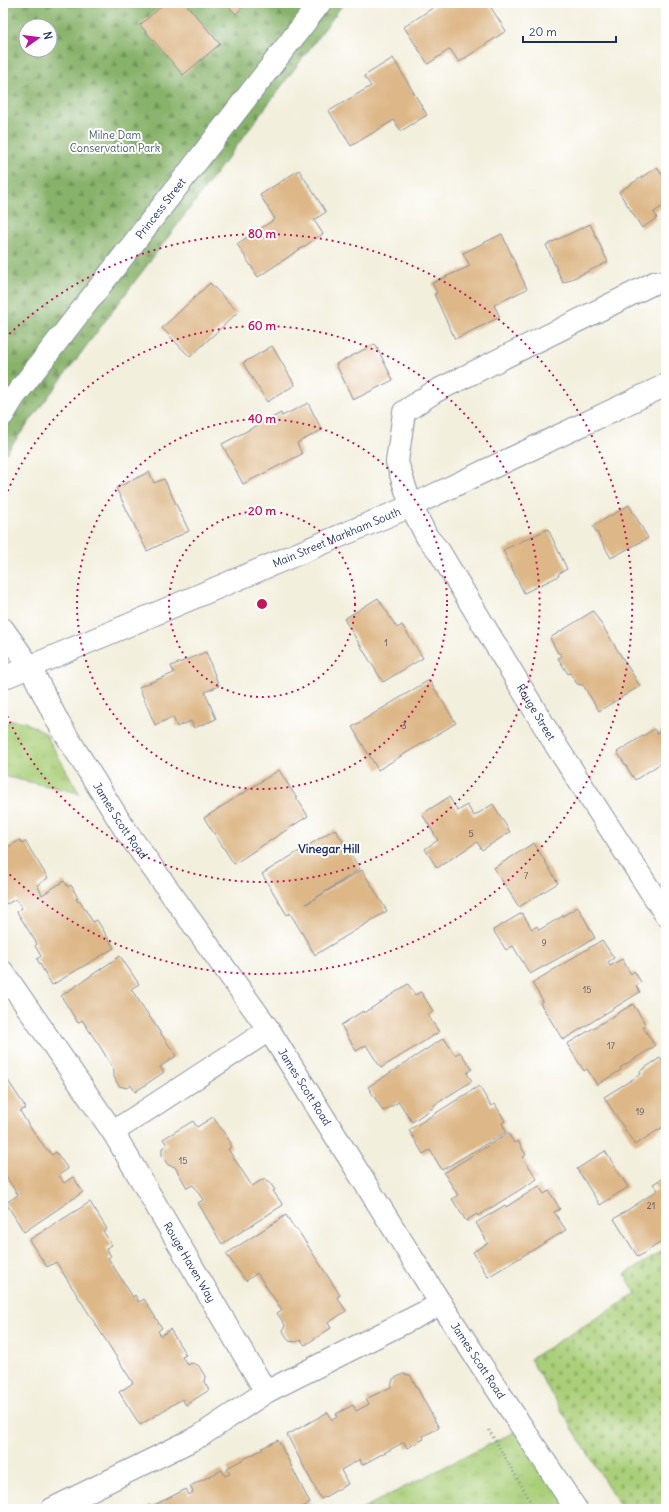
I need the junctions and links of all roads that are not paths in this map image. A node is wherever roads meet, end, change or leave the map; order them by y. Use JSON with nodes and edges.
{"nodes":[{"id":1,"x":320,"y":3,"type":"edge"},
{"id":2,"x":656,"y":282,"type":"dead end"},
{"id":3,"x":666,"y":385,"type":"edge"},
{"id":4,"x":3,"y":414,"type":"edge"},
{"id":5,"x":411,"y":506,"type":"junction"},
{"id":6,"x":3,"y":629,"type":"edge"},
{"id":7,"x":30,"y":667,"type":"junction"},
{"id":8,"x":3,"y":678,"type":"edge"},
{"id":9,"x":666,"y":915,"type":"edge"},
{"id":10,"x":3,"y":972,"type":"edge"},
{"id":11,"x":270,"y":1030,"type":"junction"},
{"id":12,"x":112,"y":1132,"type":"junction"},
{"id":13,"x":441,"y":1304,"type":"junction"},
{"id":14,"x":266,"y":1392,"type":"junction"},
{"id":15,"x":52,"y":1509,"type":"edge"},
{"id":16,"x":576,"y":1509,"type":"edge"}],
"edges":[{"from":1,"to":4,"type":"street","name":"Princess Street"},
{"from":2,"to":5,"type":"street","name":"Rouge Street"},
{"from":3,"to":5,"type":"street","name":"Main Street Markham South"},
{"from":5,"to":7,"type":"street","name":"Main Street Markham South"},
{"from":5,"to":9,"type":"street","name":"Rouge Street"},
{"from":6,"to":7,"type":"street"},
{"from":7,"to":8,"type":"street","name":"Main Street Markham South"},
{"from":7,"to":11,"type":"street","name":"James Scott Road"},
{"from":10,"to":12,"type":"street","name":"Rouge Haven Way"},
{"from":11,"to":12,"type":"street"},
{"from":11,"to":13,"type":"street","name":"James Scott Road"},
{"from":12,"to":14,"type":"street","name":"Rouge Haven Way"},
{"from":13,"to":14,"type":"street"},
{"from":13,"to":16,"type":"street","name":"James Scott Road"},
{"from":14,"to":15,"type":"street"}]}
